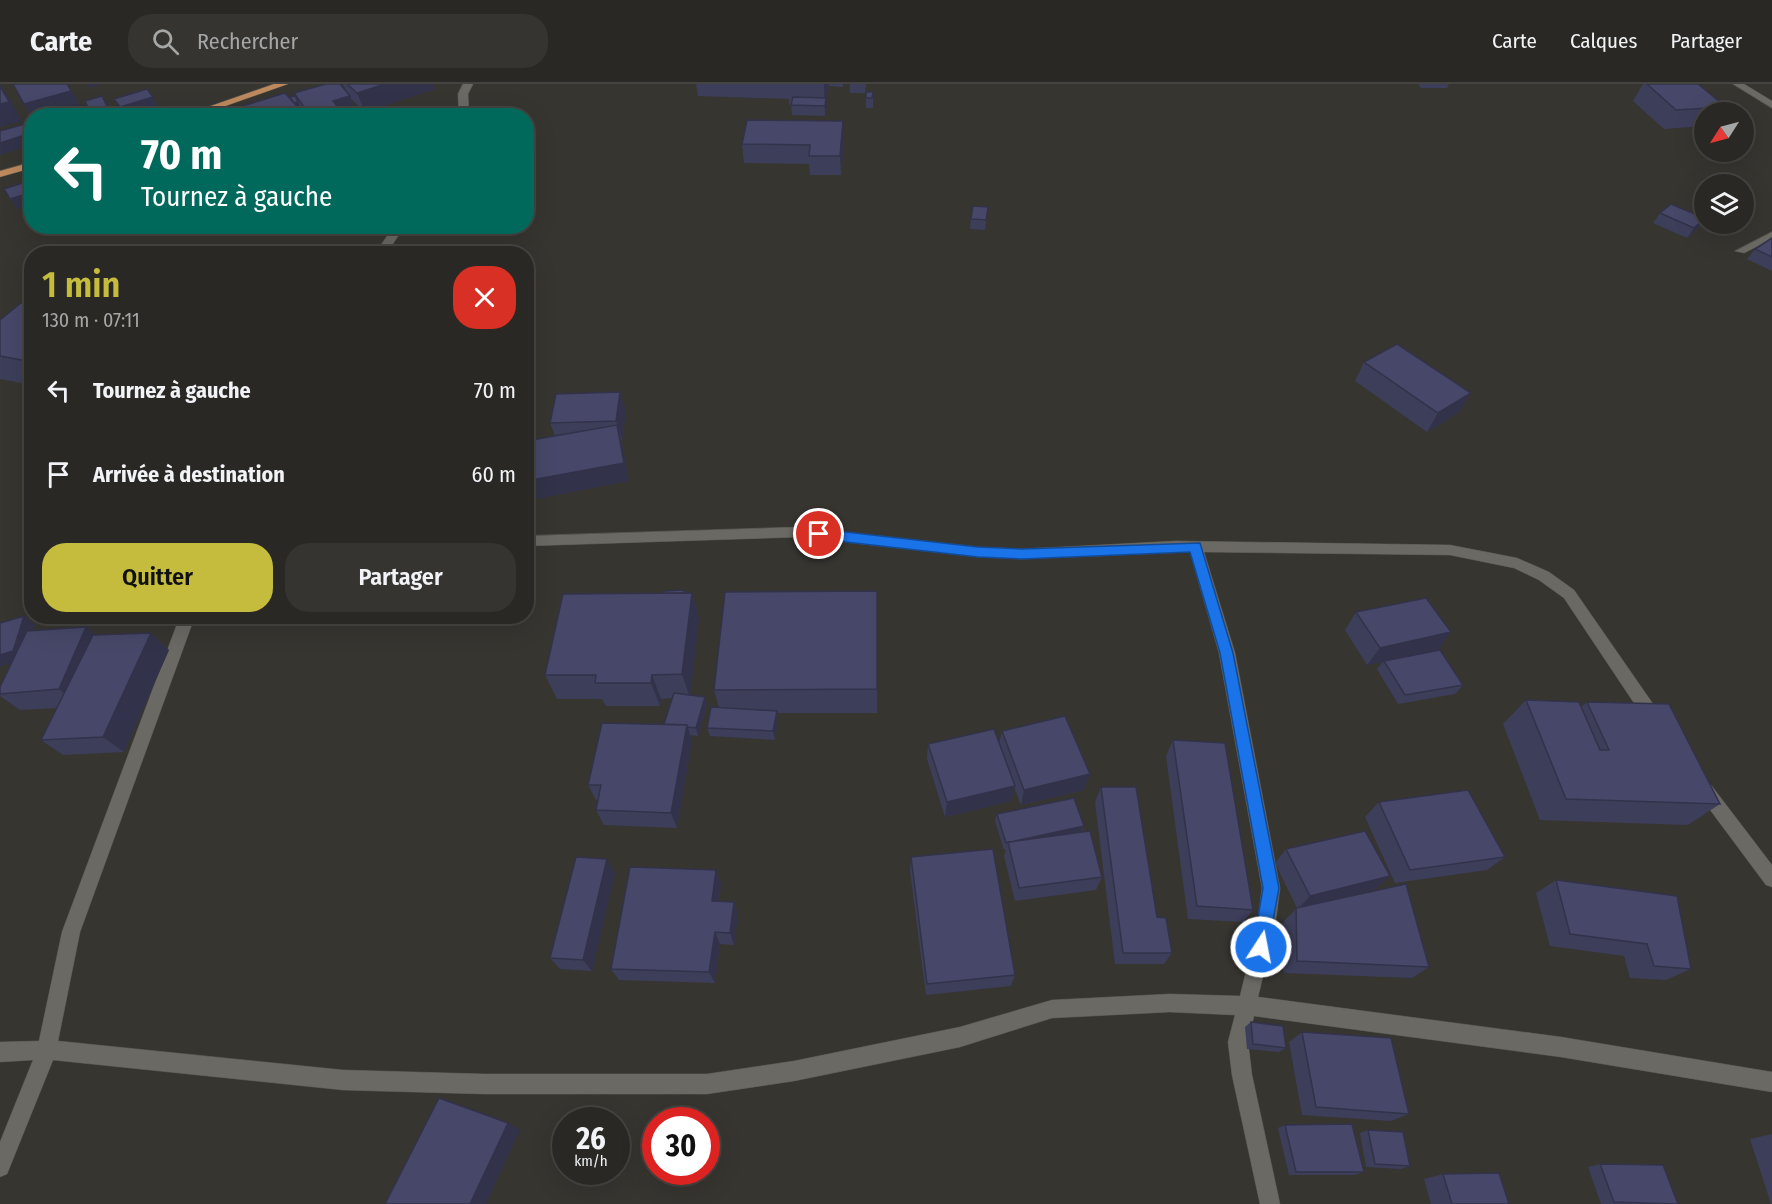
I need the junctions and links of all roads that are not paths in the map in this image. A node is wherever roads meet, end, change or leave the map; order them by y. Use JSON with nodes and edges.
{"nodes":[{"id":1,"x":284,"y":84,"type":"edge"},
{"id":2,"x":468,"y":84,"type":"edge"},
{"id":3,"x":1738,"y":84,"type":"edge"},
{"id":4,"x":1772,"y":105,"type":"edge"},
{"id":5,"x":210,"y":108,"type":"edge"},
{"id":6,"x":464,"y":108,"type":"edge"},
{"id":7,"x":24,"y":167,"type":"edge"},
{"id":8,"x":0,"y":174,"type":"edge"},
{"id":9,"x":1772,"y":235,"type":"edge"},
{"id":10,"x":1740,"y":251,"type":"dead end"},
{"id":11,"x":534,"y":541,"type":"edge"},
{"id":12,"x":1195,"y":546,"type":"junction"},
{"id":13,"x":185,"y":624,"type":"edge"},
{"id":14,"x":1663,"y":731,"type":"edge"},
{"id":15,"x":1697,"y":780,"type":"edge"},
{"id":16,"x":1772,"y":879,"type":"edge"},
{"id":17,"x":1247,"y":1005,"type":"junction"},
{"id":18,"x":47,"y":1050,"type":"junction"},
{"id":19,"x":0,"y":1052,"type":"edge"},
{"id":20,"x":1772,"y":1082,"type":"edge"},
{"id":21,"x":0,"y":1167,"type":"edge"},
{"id":22,"x":1270,"y":1204,"type":"edge"}],
"edges":[{"from":1,"to":5,"type":"main road"},
{"from":2,"to":6,"type":"street"},
{"from":3,"to":4,"type":"street"},
{"from":7,"to":8,"type":"main road"},
{"from":9,"to":10,"type":"street"},
{"from":11,"to":12,"type":"street"},
{"from":12,"to":14,"type":"street"},
{"from":12,"to":17,"type":"street"},
{"from":13,"to":18,"type":"street"},
{"from":15,"to":16,"type":"street"},
{"from":17,"to":18,"type":"street"},
{"from":17,"to":20,"type":"street"},
{"from":17,"to":22,"type":"street"},
{"from":18,"to":19,"type":"street"},
{"from":18,"to":21,"type":"street"}]}
